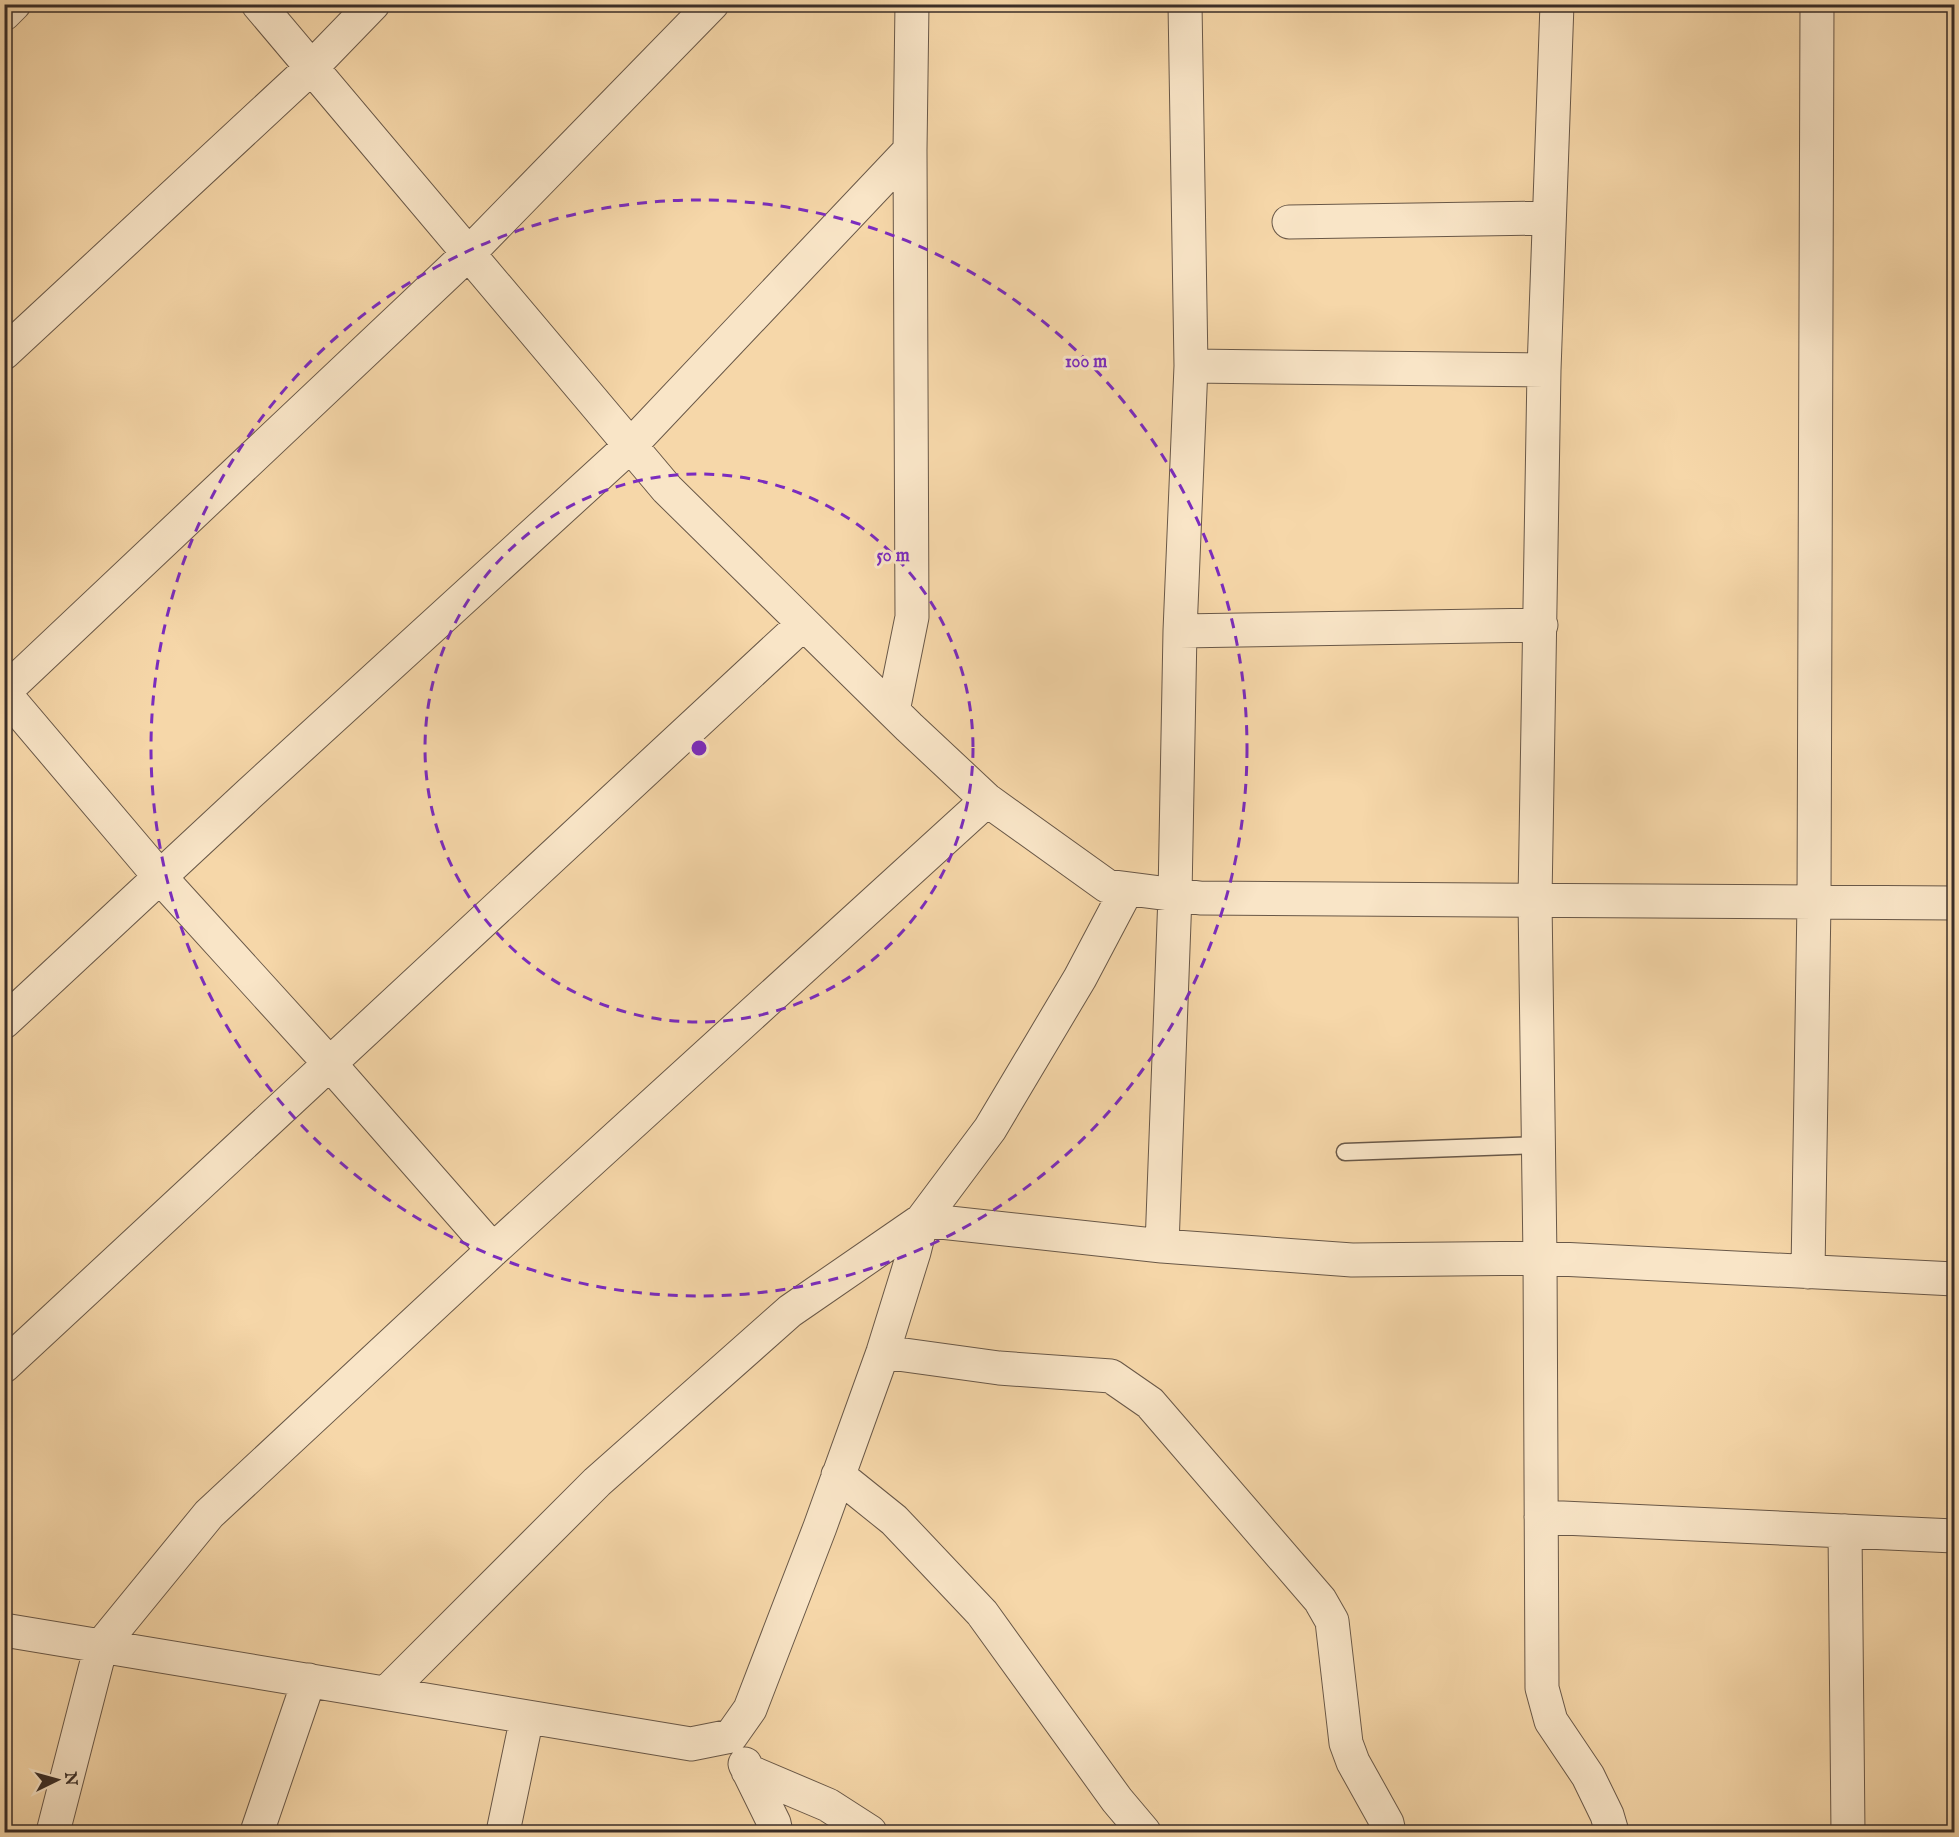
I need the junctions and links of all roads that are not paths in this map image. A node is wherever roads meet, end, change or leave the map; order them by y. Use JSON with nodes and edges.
{"nodes":[{"id":1,"x":15,"y":4,"type":"edge"},
{"id":2,"x":258,"y":4,"type":"edge"},
{"id":3,"x":373,"y":4,"type":"edge"},
{"id":4,"x":712,"y":4,"type":"edge"},
{"id":5,"x":912,"y":4,"type":"edge"},
{"id":6,"x":1185,"y":4,"type":"edge"},
{"id":7,"x":1557,"y":4,"type":"edge"},
{"id":8,"x":1817,"y":4,"type":"edge"},
{"id":9,"x":4,"y":14,"type":"edge"},
{"id":10,"x":311,"y":68,"type":"junction"},
{"id":11,"x":910,"y":150,"type":"junction"},
{"id":12,"x":1549,"y":218,"type":"junction"},
{"id":13,"x":1289,"y":222,"type":"dead end"},
{"id":14,"x":468,"y":254,"type":"junction"},
{"id":15,"x":4,"y":353,"type":"edge"},
{"id":16,"x":1191,"y":366,"type":"junction"},
{"id":17,"x":1544,"y":370,"type":"junction"},
{"id":18,"x":630,"y":446,"type":"junction"},
{"id":19,"x":803,"y":624,"type":"junction"},
{"id":20,"x":1540,"y":625,"type":"junction"},
{"id":21,"x":1180,"y":631,"type":"junction"},
{"id":22,"x":4,"y":692,"type":"edge"},
{"id":23,"x":893,"y":711,"type":"junction"},
{"id":24,"x":987,"y":800,"type":"junction"},
{"id":25,"x":160,"y":877,"type":"junction"},
{"id":26,"x":1127,"y":889,"type":"junction"},
{"id":27,"x":1175,"y":895,"type":"junction"},
{"id":28,"x":1535,"y":900,"type":"junction"},
{"id":29,"x":1814,"y":902,"type":"junction"},
{"id":30,"x":1954,"y":903,"type":"edge"},
{"id":31,"x":4,"y":1022,"type":"edge"},
{"id":32,"x":330,"y":1064,"type":"junction"},
{"id":33,"x":1538,"y":1145,"type":"junction"},
{"id":34,"x":1345,"y":1152,"type":"dead end"},
{"id":35,"x":922,"y":1220,"type":"junction"},
{"id":36,"x":1161,"y":1246,"type":"junction"},
{"id":37,"x":493,"y":1250,"type":"junction"},
{"id":38,"x":1540,"y":1258,"type":"junction"},
{"id":39,"x":1808,"y":1272,"type":"junction"},
{"id":40,"x":1954,"y":1279,"type":"edge"},
{"id":41,"x":883,"y":1352,"type":"junction"},
{"id":42,"x":4,"y":1366,"type":"edge"},
{"id":43,"x":838,"y":1475,"type":"junction"},
{"id":44,"x":1541,"y":1517,"type":"junction"},
{"id":45,"x":1845,"y":1531,"type":"junction"},
{"id":46,"x":1954,"y":1536,"type":"edge"},
{"id":47,"x":4,"y":1630,"type":"edge"},
{"id":48,"x":100,"y":1646,"type":"junction"},
{"id":49,"x":309,"y":1680,"type":"junction"},
{"id":50,"x":386,"y":1694,"type":"junction"},
{"id":51,"x":527,"y":1717,"type":"junction"},
{"id":52,"x":732,"y":1736,"type":"junction"},
{"id":53,"x":748,"y":1771,"type":"junction"},
{"id":54,"x":53,"y":1833,"type":"edge"},
{"id":55,"x":257,"y":1833,"type":"edge"},
{"id":56,"x":503,"y":1833,"type":"edge"},
{"id":57,"x":776,"y":1833,"type":"edge"},
{"id":58,"x":870,"y":1833,"type":"edge"},
{"id":59,"x":1144,"y":1833,"type":"edge"},
{"id":60,"x":1389,"y":1833,"type":"edge"},
{"id":61,"x":1612,"y":1833,"type":"edge"},
{"id":62,"x":1848,"y":1833,"type":"edge"}],
"edges":[{"from":1,"to":9,"type":"street"},
{"from":2,"to":10,"type":"street"},
{"from":3,"to":10,"type":"street"},
{"from":4,"to":14,"type":"street"},
{"from":5,"to":11,"type":"street"},
{"from":6,"to":16,"type":"street"},
{"from":7,"to":12,"type":"street"},
{"from":8,"to":29,"type":"street"},
{"from":10,"to":14,"type":"street"},
{"from":10,"to":15,"type":"street"},
{"from":11,"to":18,"type":"street"},
{"from":11,"to":23,"type":"street"},
{"from":12,"to":13,"type":"street"},
{"from":12,"to":17,"type":"street"},
{"from":14,"to":18,"type":"street"},
{"from":14,"to":22,"type":"street"},
{"from":16,"to":17,"type":"street"},
{"from":16,"to":21,"type":"street"},
{"from":17,"to":20,"type":"street"},
{"from":18,"to":19,"type":"street"},
{"from":18,"to":25,"type":"street"},
{"from":19,"to":23,"type":"street"},
{"from":19,"to":32,"type":"street"},
{"from":20,"to":21,"type":"street"},
{"from":20,"to":28,"type":"street"},
{"from":21,"to":27,"type":"street"},
{"from":22,"to":25,"type":"street"},
{"from":23,"to":24,"type":"street"},
{"from":24,"to":26,"type":"street"},
{"from":24,"to":37,"type":"street"},
{"from":25,"to":31,"type":"street"},
{"from":25,"to":32,"type":"street"},
{"from":26,"to":27,"type":"street"},
{"from":26,"to":35,"type":"street"},
{"from":27,"to":28,"type":"street"},
{"from":27,"to":36,"type":"street"},
{"from":28,"to":29,"type":"street"},
{"from":28,"to":33,"type":"street"},
{"from":29,"to":30,"type":"street"},
{"from":29,"to":39,"type":"street"},
{"from":32,"to":37,"type":"street"},
{"from":32,"to":42,"type":"street"},
{"from":33,"to":34,"type":"lane"},
{"from":33,"to":38,"type":"street"},
{"from":35,"to":36,"type":"street"},
{"from":35,"to":41,"type":"street"},
{"from":35,"to":50,"type":"street"},
{"from":36,"to":38,"type":"street"},
{"from":37,"to":48,"type":"street"},
{"from":38,"to":39,"type":"street"},
{"from":38,"to":44,"type":"street"},
{"from":39,"to":40,"type":"street"},
{"from":41,"to":43,"type":"street"},
{"from":41,"to":60,"type":"street"},
{"from":43,"to":52,"type":"street"},
{"from":43,"to":59,"type":"street"},
{"from":44,"to":45,"type":"street"},
{"from":44,"to":61,"type":"street"},
{"from":45,"to":46,"type":"street"},
{"from":45,"to":62,"type":"street"},
{"from":47,"to":48,"type":"street"},
{"from":48,"to":49,"type":"street"},
{"from":48,"to":54,"type":"street"},
{"from":49,"to":50,"type":"street"},
{"from":49,"to":55,"type":"street"},
{"from":50,"to":51,"type":"street"},
{"from":51,"to":52,"type":"street"},
{"from":51,"to":56,"type":"street"},
{"from":52,"to":53,"type":"street"},
{"from":53,"to":57,"type":"street"},
{"from":53,"to":58,"type":"street"}]}
